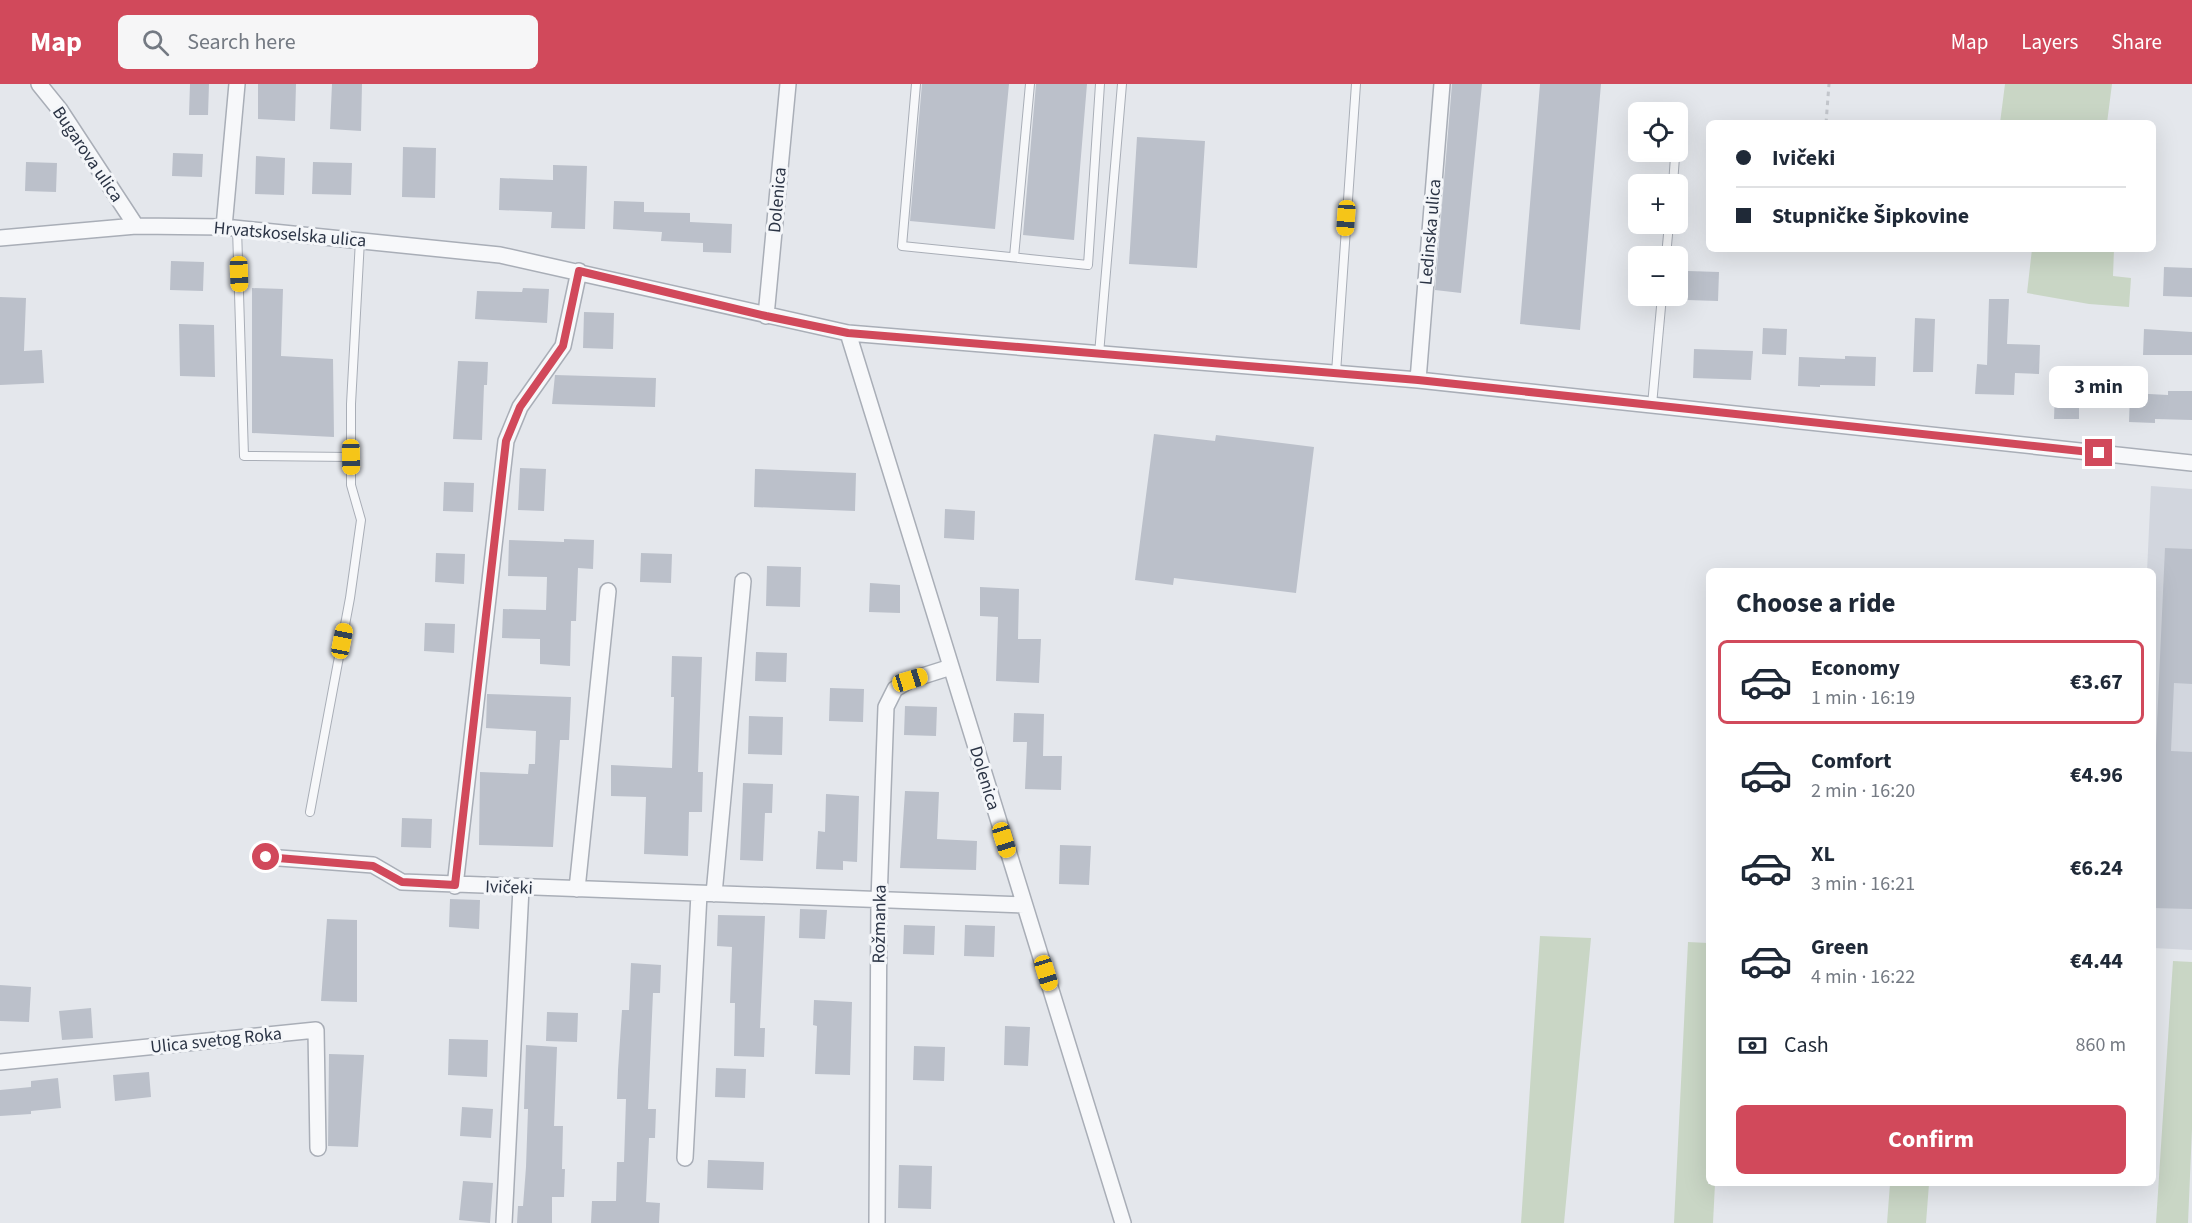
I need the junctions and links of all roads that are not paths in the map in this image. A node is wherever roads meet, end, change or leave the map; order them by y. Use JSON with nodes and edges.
{"nodes":[{"id":1,"x":39,"y":84,"type":"edge"},
{"id":2,"x":237,"y":84,"type":"edge"},
{"id":3,"x":788,"y":84,"type":"edge"},
{"id":4,"x":916,"y":84,"type":"edge"},
{"id":5,"x":1030,"y":84,"type":"edge"},
{"id":6,"x":1100,"y":84,"type":"edge"},
{"id":7,"x":1122,"y":84,"type":"edge"},
{"id":8,"x":1356,"y":84,"type":"edge"},
{"id":9,"x":1442,"y":84,"type":"edge"},
{"id":10,"x":136,"y":226,"type":"junction"},
{"id":11,"x":231,"y":227,"type":"junction"},
{"id":12,"x":0,"y":238,"type":"edge"},
{"id":13,"x":360,"y":240,"type":"junction"},
{"id":14,"x":1014,"y":257,"type":"junction"},
{"id":15,"x":579,"y":271,"type":"junction"},
{"id":16,"x":1661,"y":306,"type":"edge"},
{"id":17,"x":766,"y":316,"type":"junction"},
{"id":18,"x":848,"y":333,"type":"junction"},
{"id":19,"x":1099,"y":354,"type":"junction"},
{"id":20,"x":1336,"y":373,"type":"junction"},
{"id":21,"x":1418,"y":380,"type":"junction"},
{"id":22,"x":1652,"y":405,"type":"junction"},
{"id":23,"x":351,"y":457,"type":"junction"},
{"id":24,"x":2192,"y":463,"type":"edge"},
{"id":25,"x":743,"y":581,"type":"dead end"},
{"id":26,"x":608,"y":591,"type":"dead end"},
{"id":27,"x":951,"y":668,"type":"junction"},
{"id":28,"x":310,"y":812,"type":"dead end"},
{"id":29,"x":266,"y":857,"type":"dead end"},
{"id":30,"x":455,"y":885,"type":"junction"},
{"id":31,"x":521,"y":888,"type":"junction"},
{"id":32,"x":577,"y":889,"type":"junction"},
{"id":33,"x":706,"y":894,"type":"junction"},
{"id":34,"x":879,"y":900,"type":"junction"},
{"id":35,"x":1024,"y":905,"type":"junction"},
{"id":36,"x":0,"y":1062,"type":"edge"},
{"id":37,"x":318,"y":1148,"type":"dead end"},
{"id":38,"x":685,"y":1158,"type":"dead end"},
{"id":39,"x":504,"y":1223,"type":"edge"},
{"id":40,"x":877,"y":1223,"type":"edge"},
{"id":41,"x":1123,"y":1223,"type":"edge"}],
"edges":[{"from":1,"to":10,"type":"street","name":"Bugarova ulica"},
{"from":2,"to":11,"type":"street"},
{"from":3,"to":17,"type":"street","name":"Dolenica"},
{"from":4,"to":14,"type":"lane"},
{"from":5,"to":14,"type":"lane"},
{"from":6,"to":14,"type":"lane"},
{"from":7,"to":19,"type":"lane"},
{"from":8,"to":20,"type":"lane"},
{"from":9,"to":21,"type":"street","name":"Ledinska ulica"},
{"from":10,"to":11,"type":"street","name":"Hrvatskoselska ulica"},
{"from":10,"to":12,"type":"street","name":"Hrvatskoselska ulica"},
{"from":11,"to":13,"type":"street","name":"Hrvatskoselska ulica"},
{"from":11,"to":23,"type":"lane"},
{"from":13,"to":15,"type":"street","name":"Hrvatskoselska ulica"},
{"from":13,"to":23,"type":"lane"},
{"from":15,"to":17,"type":"street","name":"Hrvatskoselska ulica"},
{"from":15,"to":30,"type":"street"},
{"from":16,"to":22,"type":"lane"},
{"from":17,"to":18,"type":"street","name":"Hrvatskoselska ulica"},
{"from":18,"to":19,"type":"street","name":"Hrvatskoselska ulica"},
{"from":18,"to":27,"type":"street","name":"Dolenica"},
{"from":19,"to":20,"type":"street","name":"Hrvatskoselska ulica"},
{"from":20,"to":21,"type":"street","name":"Hrvatskoselska ulica"},
{"from":21,"to":22,"type":"street","name":"Hrvatskoselska ulica"},
{"from":22,"to":24,"type":"street","name":"Hrvatskoselska ulica"},
{"from":23,"to":28,"type":"lane"},
{"from":25,"to":33,"type":"street"},
{"from":26,"to":32,"type":"street"},
{"from":27,"to":34,"type":"street","name":"Rožmanka"},
{"from":27,"to":35,"type":"street","name":"Dolenica"},
{"from":29,"to":30,"type":"street","name":"Ivičeki"},
{"from":30,"to":31,"type":"street","name":"Ivičeki"},
{"from":31,"to":32,"type":"street","name":"Ivičeki"},
{"from":31,"to":39,"type":"street"},
{"from":32,"to":33,"type":"street","name":"Ivičeki"},
{"from":33,"to":34,"type":"street","name":"Ivičeki"},
{"from":33,"to":38,"type":"street"},
{"from":34,"to":35,"type":"street","name":"Ivičeki"},
{"from":34,"to":40,"type":"street","name":"Rožmanka"},
{"from":35,"to":41,"type":"street","name":"Dolenica"},
{"from":36,"to":37,"type":"street","name":"Ulica svetog Roka"}]}
